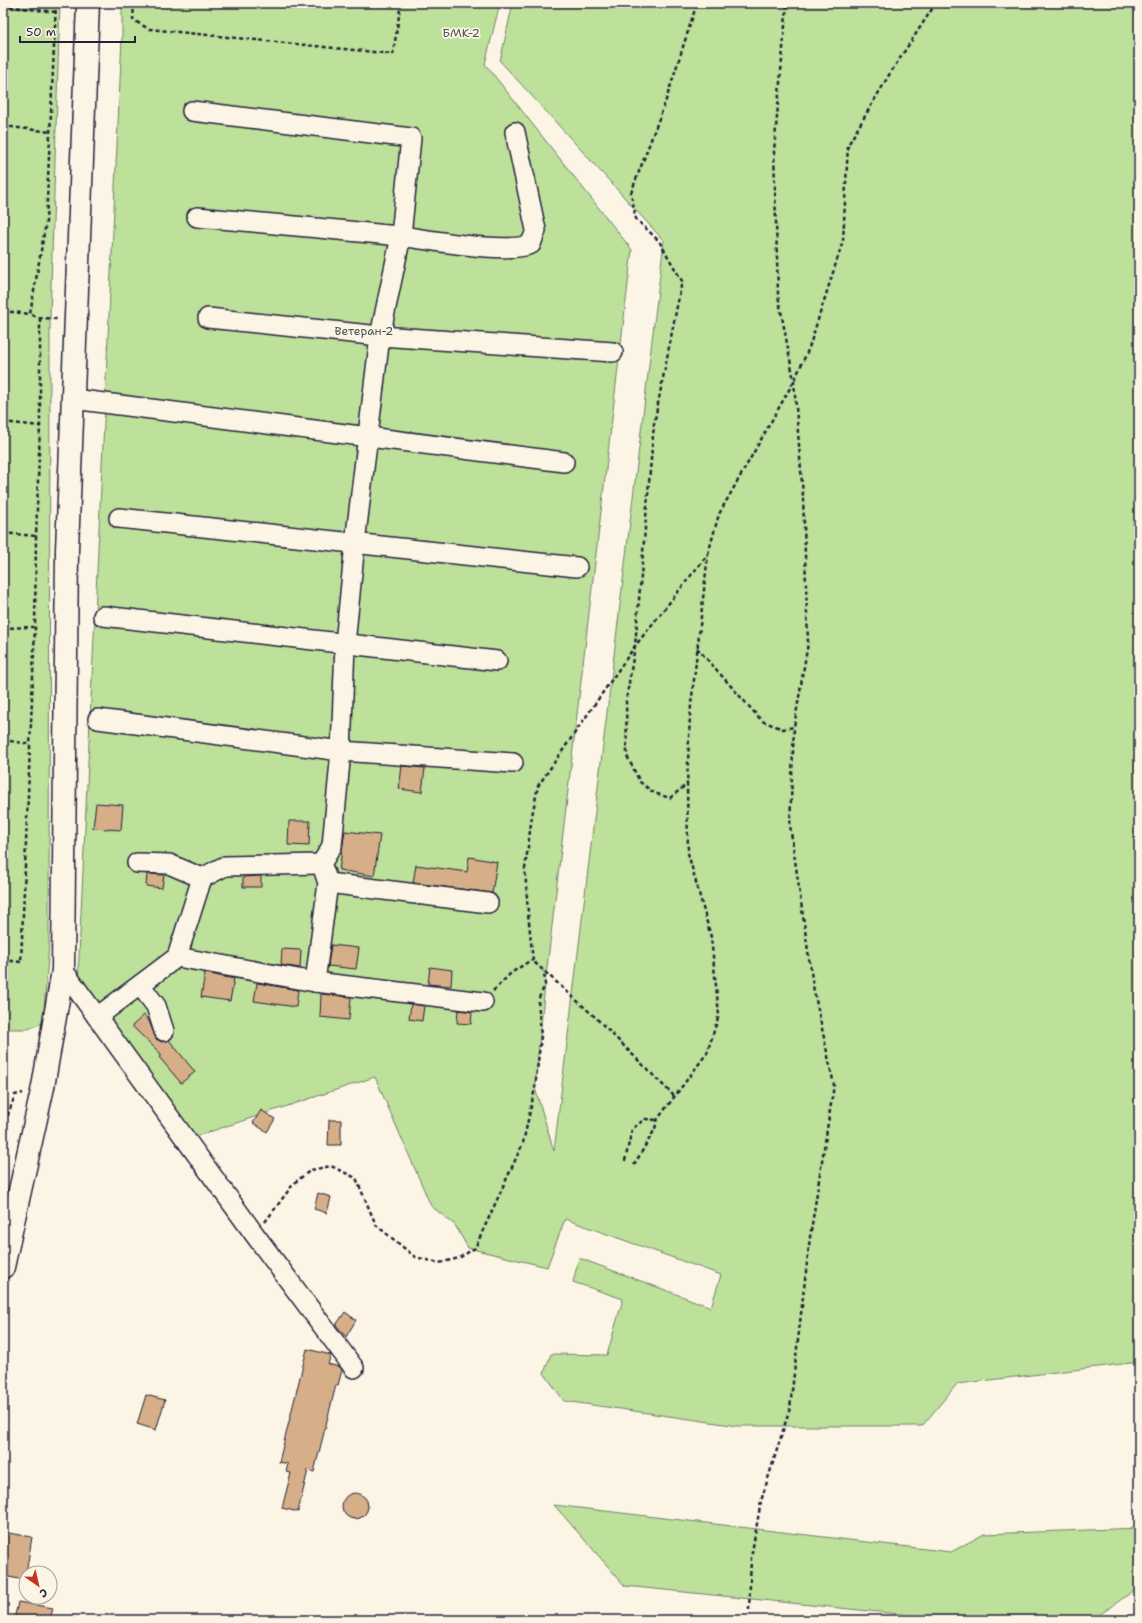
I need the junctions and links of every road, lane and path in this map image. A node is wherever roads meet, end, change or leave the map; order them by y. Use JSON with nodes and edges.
{"nodes":[{"id":1,"x":56,"y":3,"type":"edge"},
{"id":2,"x":88,"y":3,"type":"edge"},
{"id":3,"x":134,"y":3,"type":"edge"},
{"id":4,"x":401,"y":3,"type":"edge"},
{"id":5,"x":697,"y":3,"type":"edge"},
{"id":6,"x":788,"y":3,"type":"edge"},
{"id":7,"x":936,"y":3,"type":"edge"},
{"id":8,"x":3,"y":6,"type":"edge"},
{"id":9,"x":56,"y":12,"type":"junction"},
{"id":10,"x":192,"y":111,"type":"dead end"},
{"id":11,"x":3,"y":126,"type":"edge"},
{"id":12,"x":51,"y":132,"type":"junction"},
{"id":13,"x":515,"y":132,"type":"dead end"},
{"id":14,"x":197,"y":217,"type":"dead end"},
{"id":15,"x":400,"y":236,"type":"junction"},
{"id":16,"x":3,"y":311,"type":"edge"},
{"id":17,"x":30,"y":314,"type":"junction"},
{"id":18,"x":40,"y":318,"type":"junction"},
{"id":19,"x":208,"y":318,"type":"dead end"},
{"id":20,"x":76,"y":319,"type":"junction"},
{"id":21,"x":380,"y":336,"type":"junction"},
{"id":22,"x":613,"y":352,"type":"dead end"},
{"id":23,"x":794,"y":381,"type":"junction"},
{"id":24,"x":73,"y":399,"type":"junction"},
{"id":25,"x":3,"y":422,"type":"edge"},
{"id":26,"x":40,"y":426,"type":"junction"},
{"id":27,"x":368,"y":437,"type":"junction"},
{"id":28,"x":564,"y":462,"type":"dead end"},
{"id":29,"x":119,"y":518,"type":"dead end"},
{"id":30,"x":3,"y":532,"type":"edge"},
{"id":31,"x":36,"y":536,"type":"junction"},
{"id":32,"x":355,"y":543,"type":"junction"},
{"id":33,"x":708,"y":554,"type":"junction"},
{"id":34,"x":577,"y":567,"type":"dead end"},
{"id":35,"x":103,"y":616,"type":"dead end"},
{"id":36,"x":35,"y":627,"type":"junction"},
{"id":37,"x":3,"y":628,"type":"edge"},
{"id":38,"x":345,"y":644,"type":"junction"},
{"id":39,"x":635,"y":646,"type":"junction"},
{"id":40,"x":697,"y":648,"type":"junction"},
{"id":41,"x":497,"y":661,"type":"dead end"},
{"id":42,"x":98,"y":719,"type":"dead end"},
{"id":43,"x":794,"y":726,"type":"junction"},
{"id":44,"x":3,"y":740,"type":"edge"},
{"id":45,"x":30,"y":744,"type":"junction"},
{"id":46,"x":341,"y":751,"type":"junction"},
{"id":47,"x":513,"y":763,"type":"dead end"},
{"id":48,"x":687,"y":784,"type":"junction"},
{"id":49,"x":137,"y":863,"type":"dead end"},
{"id":50,"x":321,"y":864,"type":"junction"},
{"id":51,"x":202,"y":878,"type":"junction"},
{"id":52,"x":328,"y":883,"type":"junction"},
{"id":53,"x":488,"y":903,"type":"dead end"},
{"id":54,"x":177,"y":957,"type":"junction"},
{"id":55,"x":3,"y":960,"type":"edge"},
{"id":56,"x":534,"y":961,"type":"junction"},
{"id":57,"x":63,"y":970,"type":"junction"},
{"id":58,"x":544,"y":970,"type":"junction"},
{"id":59,"x":315,"y":982,"type":"junction"},
{"id":60,"x":141,"y":986,"type":"junction"},
{"id":61,"x":483,"y":1002,"type":"joint"},
{"id":62,"x":97,"y":1017,"type":"junction"},
{"id":63,"x":164,"y":1031,"type":"dead end"},
{"id":64,"x":43,"y":1087,"type":"junction"},
{"id":65,"x":674,"y":1096,"type":"junction"},
{"id":66,"x":8,"y":1115,"type":"junction"},
{"id":67,"x":3,"y":1118,"type":"edge"},
{"id":68,"x":657,"y":1120,"type":"junction"},
{"id":69,"x":3,"y":1129,"type":"edge"},
{"id":70,"x":624,"y":1161,"type":"dead end"},
{"id":71,"x":634,"y":1165,"type":"dead end"},
{"id":72,"x":255,"y":1235,"type":"junction"},
{"id":73,"x":3,"y":1267,"type":"edge"},
{"id":74,"x":354,"y":1368,"type":"dead end"},
{"id":75,"x":749,"y":1610,"type":"dead end"}],
"edges":[{"from":1,"to":9,"type":"path"},
{"from":2,"to":20,"type":"main road"},
{"from":3,"to":4,"type":"path"},
{"from":5,"to":39,"type":"path"},
{"from":6,"to":23,"type":"path"},
{"from":7,"to":23,"type":"path"},
{"from":8,"to":9,"type":"path"},
{"from":9,"to":12,"type":"path"},
{"from":10,"to":15,"type":"lane"},
{"from":11,"to":12,"type":"path"},
{"from":12,"to":17,"type":"path"},
{"from":13,"to":15,"type":"lane"},
{"from":14,"to":15,"type":"lane"},
{"from":15,"to":21,"type":"lane"},
{"from":16,"to":17,"type":"path"},
{"from":17,"to":18,"type":"path"},
{"from":18,"to":20,"type":"path"},
{"from":18,"to":26,"type":"path"},
{"from":19,"to":21,"type":"lane"},
{"from":20,"to":24,"type":"main road"},
{"from":21,"to":22,"type":"lane"},
{"from":21,"to":27,"type":"lane"},
{"from":23,"to":33,"type":"path"},
{"from":23,"to":43,"type":"path"},
{"from":24,"to":27,"type":"lane"},
{"from":24,"to":57,"type":"main road"},
{"from":25,"to":26,"type":"path"},
{"from":26,"to":31,"type":"path"},
{"from":27,"to":28,"type":"lane"},
{"from":27,"to":32,"type":"lane"},
{"from":29,"to":32,"type":"lane"},
{"from":30,"to":31,"type":"path"},
{"from":31,"to":36,"type":"path"},
{"from":32,"to":34,"type":"lane"},
{"from":32,"to":38,"type":"lane"},
{"from":33,"to":39,"type":"path"},
{"from":33,"to":40,"type":"path"},
{"from":35,"to":38,"type":"lane"},
{"from":36,"to":37,"type":"path"},
{"from":36,"to":45,"type":"path"},
{"from":38,"to":41,"type":"lane"},
{"from":38,"to":46,"type":"lane"},
{"from":39,"to":48,"type":"path"},
{"from":39,"to":56,"type":"path"},
{"from":40,"to":43,"type":"path"},
{"from":40,"to":48,"type":"path"},
{"from":42,"to":46,"type":"lane"},
{"from":43,"to":75,"type":"path"},
{"from":44,"to":45,"type":"path"},
{"from":45,"to":55,"type":"path"},
{"from":46,"to":47,"type":"lane"},
{"from":46,"to":50,"type":"lane"},
{"from":48,"to":65,"type":"path"},
{"from":49,"to":51,"type":"lane"},
{"from":50,"to":51,"type":"lane"},
{"from":50,"to":52,"type":"lane"},
{"from":51,"to":54,"type":"lane"},
{"from":52,"to":53,"type":"lane"},
{"from":52,"to":59,"type":"lane"},
{"from":54,"to":59,"type":"lane"},
{"from":54,"to":60,"type":"lane"},
{"from":56,"to":58,"type":"path"},
{"from":56,"to":61,"type":"path"},
{"from":57,"to":62,"type":"lane"},
{"from":57,"to":64,"type":"main road"},
{"from":58,"to":65,"type":"path"},
{"from":58,"to":72,"type":"path"},
{"from":59,"to":61,"type":"lane"},
{"from":60,"to":62,"type":"lane"},
{"from":60,"to":63,"type":"lane"},
{"from":62,"to":72,"type":"lane"},
{"from":64,"to":66,"type":"path"},
{"from":64,"to":73,"type":"main road"},
{"from":65,"to":68,"type":"path"},
{"from":66,"to":67,"type":"path"},
{"from":66,"to":69,"type":"path"},
{"from":68,"to":70,"type":"path"},
{"from":68,"to":71,"type":"path"},
{"from":72,"to":74,"type":"lane"}]}
